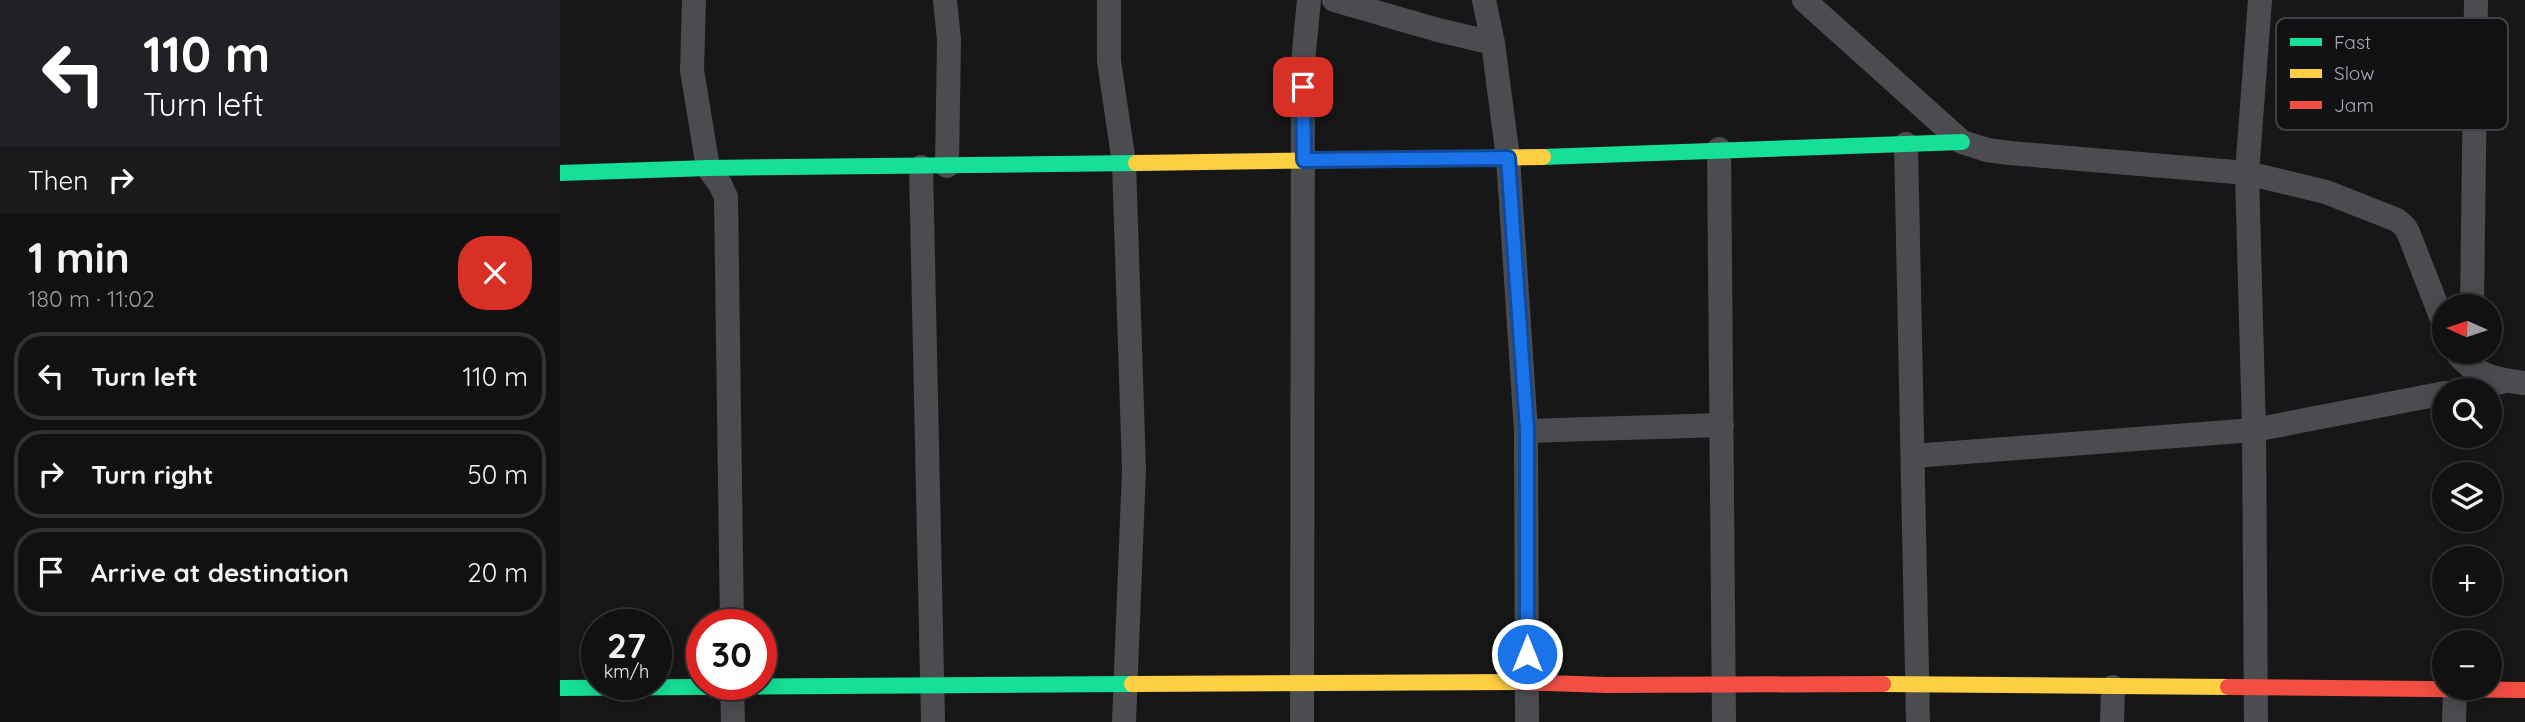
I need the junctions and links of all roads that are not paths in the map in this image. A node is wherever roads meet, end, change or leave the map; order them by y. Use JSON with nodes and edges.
{"nodes":[{"id":1,"x":694,"y":0,"type":"edge"},
{"id":2,"x":945,"y":0,"type":"edge"},
{"id":3,"x":1109,"y":0,"type":"edge"},
{"id":4,"x":1309,"y":0,"type":"edge"},
{"id":5,"x":1334,"y":0,"type":"edge"},
{"id":6,"x":1484,"y":0,"type":"edge"},
{"id":7,"x":1804,"y":0,"type":"edge"},
{"id":8,"x":2260,"y":0,"type":"edge"},
{"id":9,"x":2476,"y":0,"type":"edge"},
{"id":10,"x":2476,"y":18,"type":"edge"},
{"id":11,"x":1493,"y":43,"type":"junction"},
{"id":12,"x":2474,"y":130,"type":"edge"},
{"id":13,"x":1962,"y":142,"type":"junction"},
{"id":14,"x":1906,"y":144,"type":"junction"},
{"id":15,"x":1719,"y":149,"type":"junction"},
{"id":16,"x":1508,"y":158,"type":"junction"},
{"id":17,"x":1304,"y":160,"type":"junction"},
{"id":18,"x":1124,"y":163,"type":"junction"},
{"id":19,"x":947,"y":166,"type":"junction"},
{"id":20,"x":921,"y":167,"type":"junction"},
{"id":21,"x":708,"y":169,"type":"junction"},
{"id":22,"x":560,"y":173,"type":"edge"},
{"id":23,"x":2247,"y":173,"type":"junction"},
{"id":24,"x":2472,"y":294,"type":"edge"},
{"id":25,"x":2432,"y":295,"type":"edge"},
{"id":26,"x":2474,"y":364,"type":"edge"},
{"id":27,"x":2516,"y":382,"type":"edge"},
{"id":28,"x":2432,"y":396,"type":"edge"},
{"id":29,"x":1721,"y":425,"type":"junction"},
{"id":30,"x":1527,"y":430,"type":"junction"},
{"id":31,"x":2254,"y":430,"type":"junction"},
{"id":32,"x":1913,"y":456,"type":"junction"},
{"id":33,"x":732,"y":609,"type":"edge"},
{"id":34,"x":1527,"y":681,"type":"junction"},
{"id":35,"x":1302,"y":683,"type":"junction"},
{"id":36,"x":1724,"y":683,"type":"junction"},
{"id":37,"x":1124,"y":684,"type":"junction"},
{"id":38,"x":1918,"y":685,"type":"junction"},
{"id":39,"x":777,"y":686,"type":"edge"},
{"id":40,"x":933,"y":686,"type":"junction"},
{"id":41,"x":686,"y":687,"type":"edge"},
{"id":42,"x":2113,"y":687,"type":"junction"},
{"id":43,"x":560,"y":688,"type":"edge"},
{"id":44,"x":2256,"y":688,"type":"junction"},
{"id":45,"x":2432,"y":690,"type":"edge"},
{"id":46,"x":2502,"y":690,"type":"edge"},
{"id":47,"x":2525,"y":690,"type":"edge"},
{"id":48,"x":732,"y":700,"type":"edge"},
{"id":49,"x":2455,"y":700,"type":"edge"},
{"id":50,"x":733,"y":722,"type":"edge"},
{"id":51,"x":933,"y":722,"type":"edge"},
{"id":52,"x":1124,"y":722,"type":"edge"},
{"id":53,"x":1302,"y":722,"type":"edge"},
{"id":54,"x":1527,"y":722,"type":"edge"},
{"id":55,"x":1724,"y":722,"type":"edge"},
{"id":56,"x":1918,"y":722,"type":"edge"},
{"id":57,"x":2112,"y":722,"type":"edge"},
{"id":58,"x":2256,"y":722,"type":"edge"},
{"id":59,"x":2454,"y":722,"type":"edge"}],
"edges":[{"from":1,"to":21,"type":"street"},
{"from":2,"to":19,"type":"street"},
{"from":3,"to":18,"type":"street"},
{"from":4,"to":17,"type":"street"},
{"from":5,"to":11,"type":"street"},
{"from":6,"to":11,"type":"street"},
{"from":7,"to":13,"type":"street"},
{"from":8,"to":23,"type":"street"},
{"from":9,"to":10,"type":"street"},
{"from":11,"to":16,"type":"street"},
{"from":12,"to":24,"type":"street"},
{"from":13,"to":14,"type":"street"},
{"from":13,"to":23,"type":"street"},
{"from":14,"to":15,"type":"street"},
{"from":14,"to":32,"type":"street"},
{"from":15,"to":16,"type":"street"},
{"from":15,"to":29,"type":"street"},
{"from":16,"to":17,"type":"street"},
{"from":16,"to":30,"type":"street"},
{"from":17,"to":18,"type":"street"},
{"from":17,"to":35,"type":"street"},
{"from":18,"to":19,"type":"street"},
{"from":18,"to":37,"type":"street"},
{"from":19,"to":20,"type":"street"},
{"from":20,"to":21,"type":"street"},
{"from":20,"to":40,"type":"street"},
{"from":21,"to":22,"type":"street"},
{"from":21,"to":33,"type":"street"},
{"from":23,"to":25,"type":"street"},
{"from":23,"to":31,"type":"street"},
{"from":26,"to":27,"type":"street"},
{"from":28,"to":31,"type":"street"},
{"from":29,"to":30,"type":"street"},
{"from":29,"to":36,"type":"street"},
{"from":30,"to":34,"type":"street"},
{"from":31,"to":32,"type":"street"},
{"from":31,"to":44,"type":"street"},
{"from":32,"to":38,"type":"street"},
{"from":34,"to":35,"type":"street"},
{"from":34,"to":36,"type":"street"},
{"from":34,"to":54,"type":"street"},
{"from":35,"to":37,"type":"street"},
{"from":35,"to":53,"type":"street"},
{"from":36,"to":38,"type":"street"},
{"from":36,"to":55,"type":"street"},
{"from":37,"to":40,"type":"street"},
{"from":37,"to":52,"type":"street"},
{"from":38,"to":42,"type":"street"},
{"from":38,"to":56,"type":"street"},
{"from":39,"to":40,"type":"street"},
{"from":40,"to":51,"type":"street"},
{"from":41,"to":43,"type":"street"},
{"from":42,"to":44,"type":"street"},
{"from":42,"to":57,"type":"street"},
{"from":44,"to":45,"type":"street"},
{"from":44,"to":58,"type":"street"},
{"from":46,"to":47,"type":"street"},
{"from":48,"to":50,"type":"street"},
{"from":49,"to":59,"type":"street"}]}
